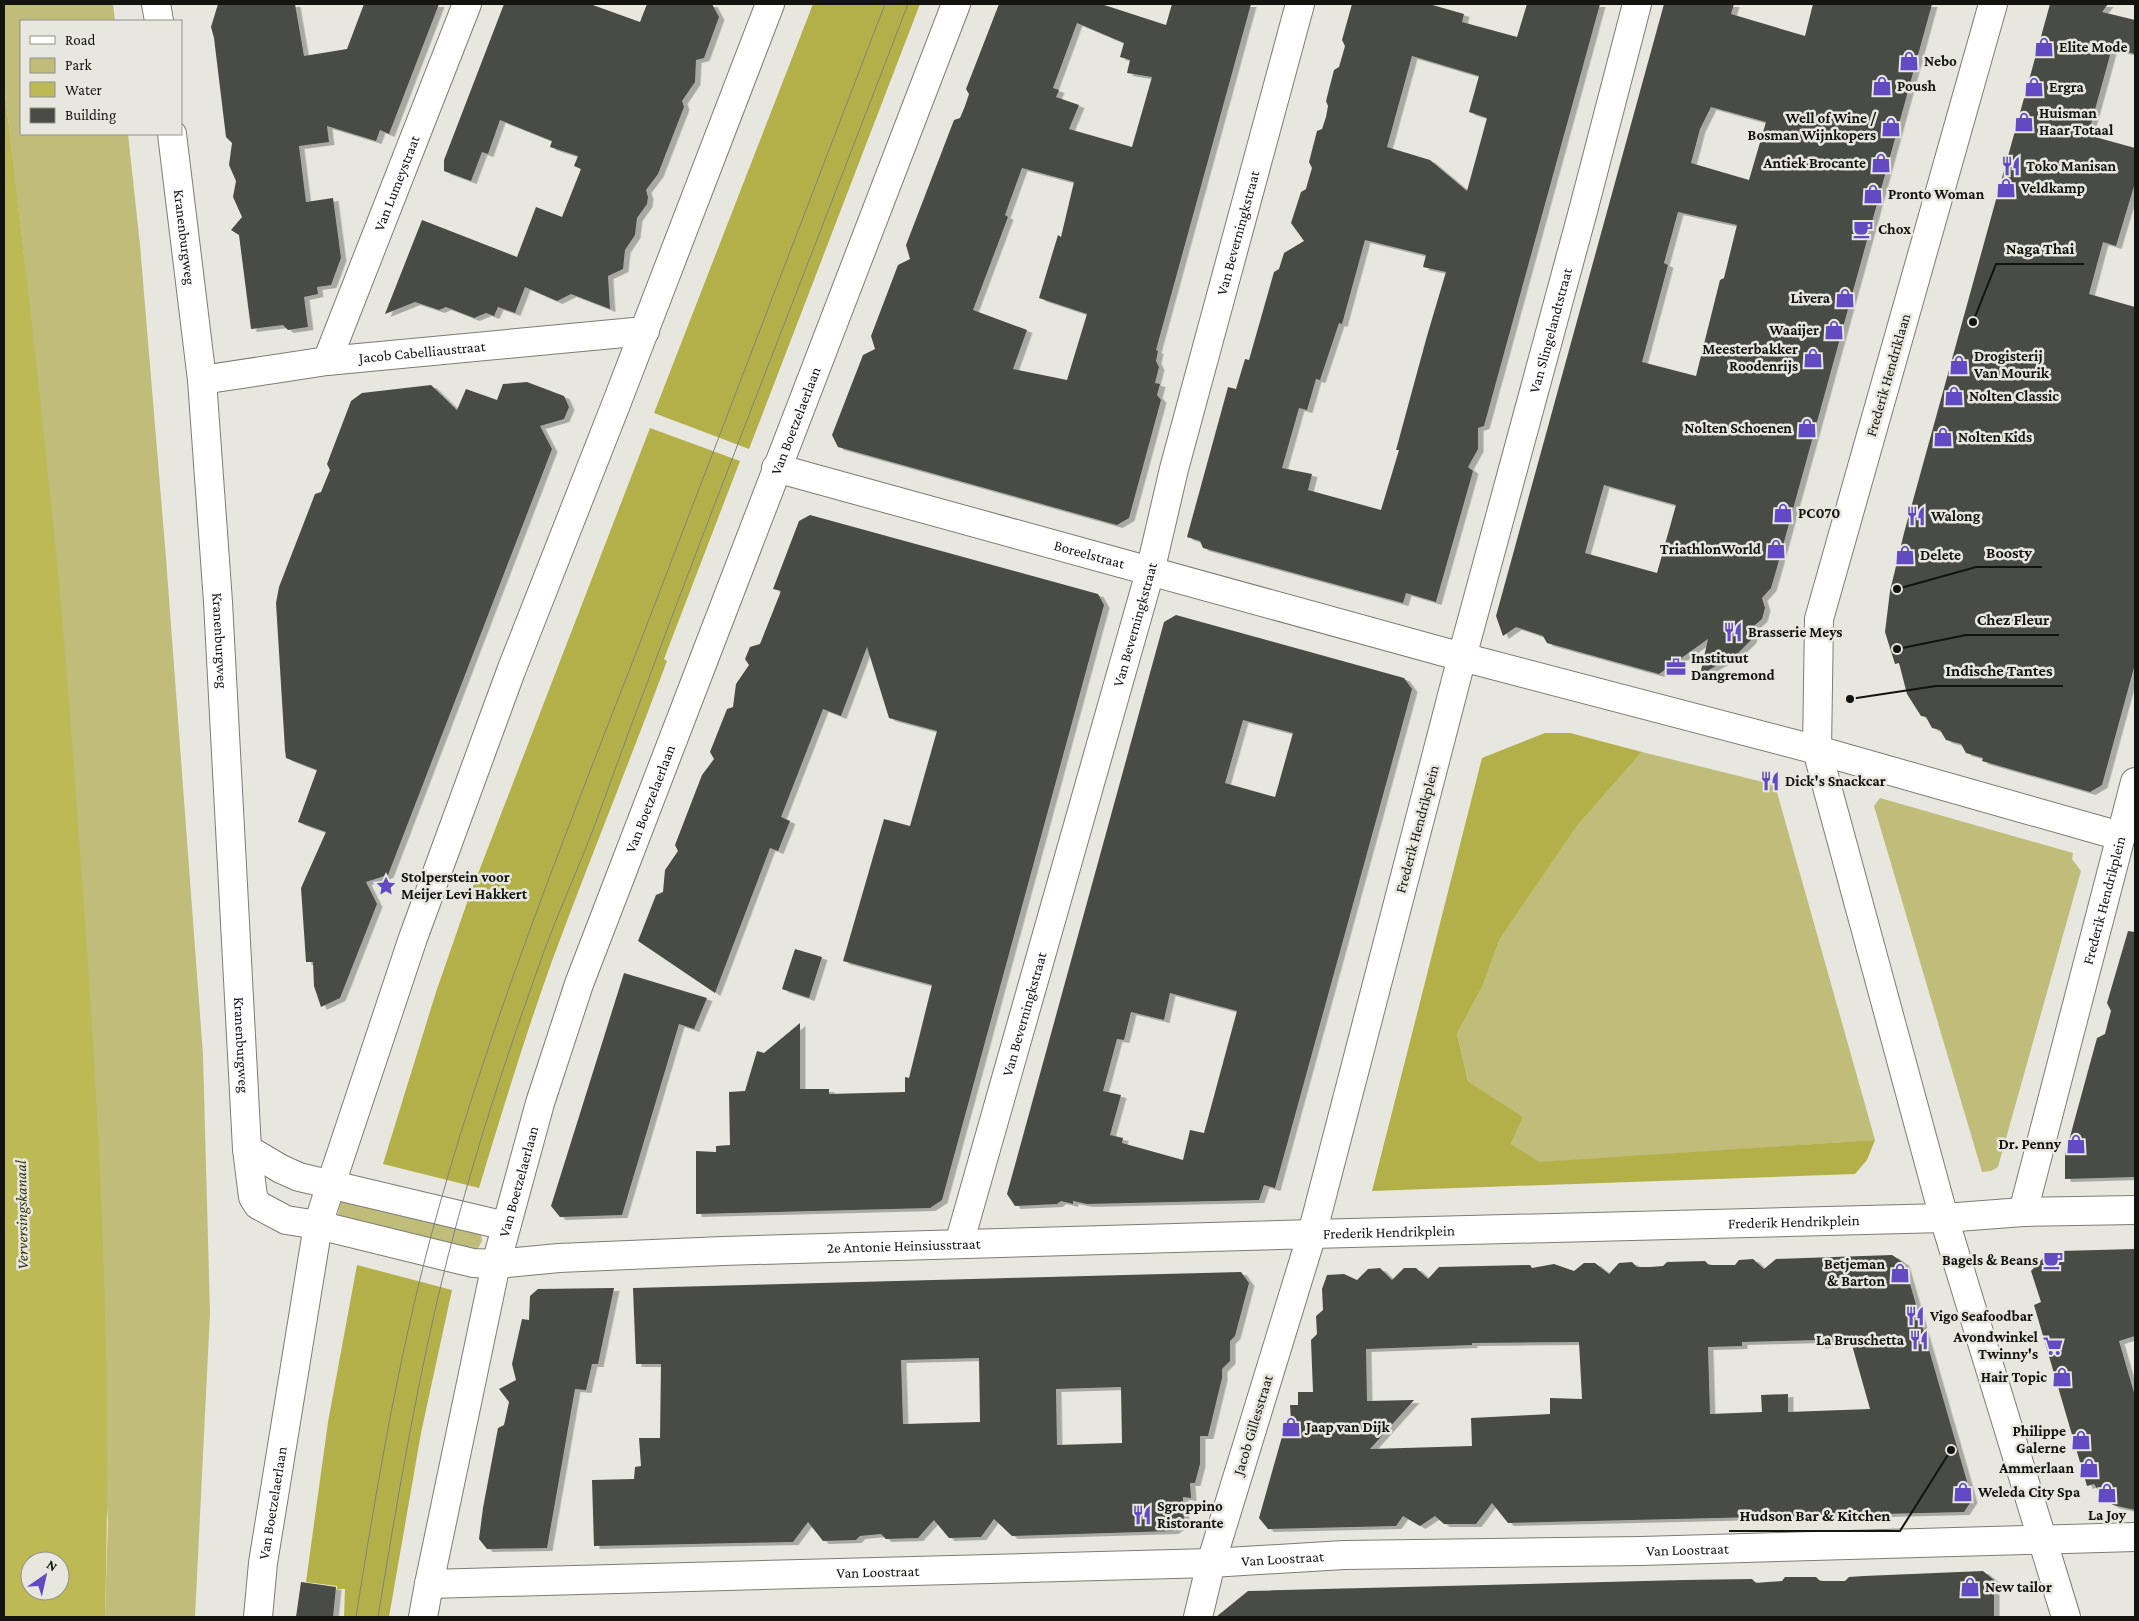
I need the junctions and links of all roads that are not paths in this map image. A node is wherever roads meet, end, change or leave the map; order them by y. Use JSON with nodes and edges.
{"nodes":[{"id":1,"x":156,"y":4,"type":"edge"},
{"id":2,"x":467,"y":4,"type":"edge"},
{"id":3,"x":770,"y":4,"type":"edge"},
{"id":4,"x":956,"y":4,"type":"edge"},
{"id":5,"x":1300,"y":4,"type":"edge"},
{"id":6,"x":1638,"y":4,"type":"edge"},
{"id":7,"x":1993,"y":4,"type":"edge"},
{"id":8,"x":158,"y":20,"type":"edge"},
{"id":9,"x":172,"y":135,"type":"edge"},
{"id":10,"x":644,"y":331,"type":"junction"},
{"id":11,"x":327,"y":361,"type":"junction"},
{"id":12,"x":202,"y":380,"type":"junction"},
{"id":13,"x":776,"y":468,"type":"junction"},
{"id":14,"x":1150,"y":572,"type":"junction"},
{"id":15,"x":1462,"y":656,"type":"junction"},
{"id":16,"x":1817,"y":750,"type":"junction"},
{"id":17,"x":2135,"y":782,"type":"edge"},
{"id":18,"x":2120,"y":836,"type":"junction"},
{"id":19,"x":247,"y":1149,"type":"junction"},
{"id":20,"x":331,"y":1184,"type":"junction"},
{"id":21,"x":2135,"y":1210,"type":"edge"},
{"id":22,"x":2023,"y":1212,"type":"junction"},
{"id":23,"x":1944,"y":1218,"type":"junction"},
{"id":24,"x":318,"y":1225,"type":"junction"},
{"id":25,"x":506,"y":1226,"type":"junction"},
{"id":26,"x":1312,"y":1234,"type":"junction"},
{"id":27,"x":959,"y":1244,"type":"junction"},
{"id":28,"x":496,"y":1264,"type":"junction"},
{"id":29,"x":2135,"y":1537,"type":"edge"},
{"id":30,"x":2042,"y":1539,"type":"junction"},
{"id":31,"x":1211,"y":1563,"type":"junction"},
{"id":32,"x":429,"y":1584,"type":"junction"},
{"id":33,"x":258,"y":1617,"type":"edge"},
{"id":34,"x":424,"y":1617,"type":"edge"},
{"id":35,"x":1198,"y":1617,"type":"edge"},
{"id":36,"x":2066,"y":1617,"type":"edge"}],
"edges":[{"from":1,"to":8,"type":"street"},
{"from":2,"to":11,"type":"street","name":"Van Lumeystraat"},
{"from":3,"to":10,"type":"street","name":"Van Boetzelaerlaan"},
{"from":4,"to":13,"type":"street","name":"Van Boetzelaerlaan"},
{"from":5,"to":14,"type":"street","name":"Van Beverningkstraat"},
{"from":6,"to":15,"type":"street","name":"Van Slingelandtstraat"},
{"from":7,"to":16,"type":"street","name":"Frederik Hendriklaan"},
{"from":9,"to":12,"type":"street","name":"Kranenburgweg"},
{"from":10,"to":11,"type":"street","name":"Jacob Cabelliaustraat"},
{"from":10,"to":20,"type":"street","name":"Van Boetzelaerlaan"},
{"from":11,"to":12,"type":"street","name":"Jacob Cabelliaustraat"},
{"from":12,"to":19,"type":"street","name":"Kranenburgweg"},
{"from":13,"to":14,"type":"street","name":"Boreelstraat"},
{"from":13,"to":25,"type":"street","name":"Van Boetzelaerlaan"},
{"from":14,"to":15,"type":"street","name":"Boreelstraat"},
{"from":14,"to":27,"type":"street","name":"Van Beverningkstraat"},
{"from":15,"to":16,"type":"street","name":"Frederik Hendrikplein"},
{"from":15,"to":26,"type":"street","name":"Frederik Hendrikplein"},
{"from":16,"to":18,"type":"street","name":"Frederik Hendrikplein"},
{"from":16,"to":23,"type":"street"},
{"from":17,"to":18,"type":"street"},
{"from":18,"to":22,"type":"street","name":"Frederik Hendrikplein"},
{"from":19,"to":20,"type":"street"},
{"from":19,"to":24,"type":"street","name":"Kranenburgweg"},
{"from":20,"to":24,"type":"street","name":"Van Boetzelaerlaan"},
{"from":20,"to":25,"type":"street"},
{"from":21,"to":22,"type":"street","name":"Frederik Hendrikplein"},
{"from":22,"to":23,"type":"street","name":"Frederik Hendrikplein"},
{"from":23,"to":26,"type":"street","name":"Frederik Hendrikplein"},
{"from":23,"to":30,"type":"street"},
{"from":24,"to":28,"type":"street","name":"Kranenburgweg"},
{"from":24,"to":33,"type":"street","name":"Van Boetzelaerlaan"},
{"from":25,"to":28,"type":"street","name":"Van Boetzelaerlaan"},
{"from":26,"to":27,"type":"street","name":"2e Antonie Heinsiusstraat"},
{"from":26,"to":31,"type":"street","name":"Jacob Gillesstraat"},
{"from":27,"to":28,"type":"street","name":"2e Antonie Heinsiusstraat"},
{"from":28,"to":32,"type":"street","name":"Van Boetzelaerlaan"},
{"from":29,"to":30,"type":"street","name":"Van Loostraat"},
{"from":30,"to":31,"type":"street","name":"Van Loostraat"},
{"from":30,"to":36,"type":"street"},
{"from":31,"to":32,"type":"street","name":"Van Loostraat"},
{"from":31,"to":35,"type":"street","name":"Jacob Gillesstraat"},
{"from":32,"to":34,"type":"street","name":"Van Boetzelaerlaan"}]}
